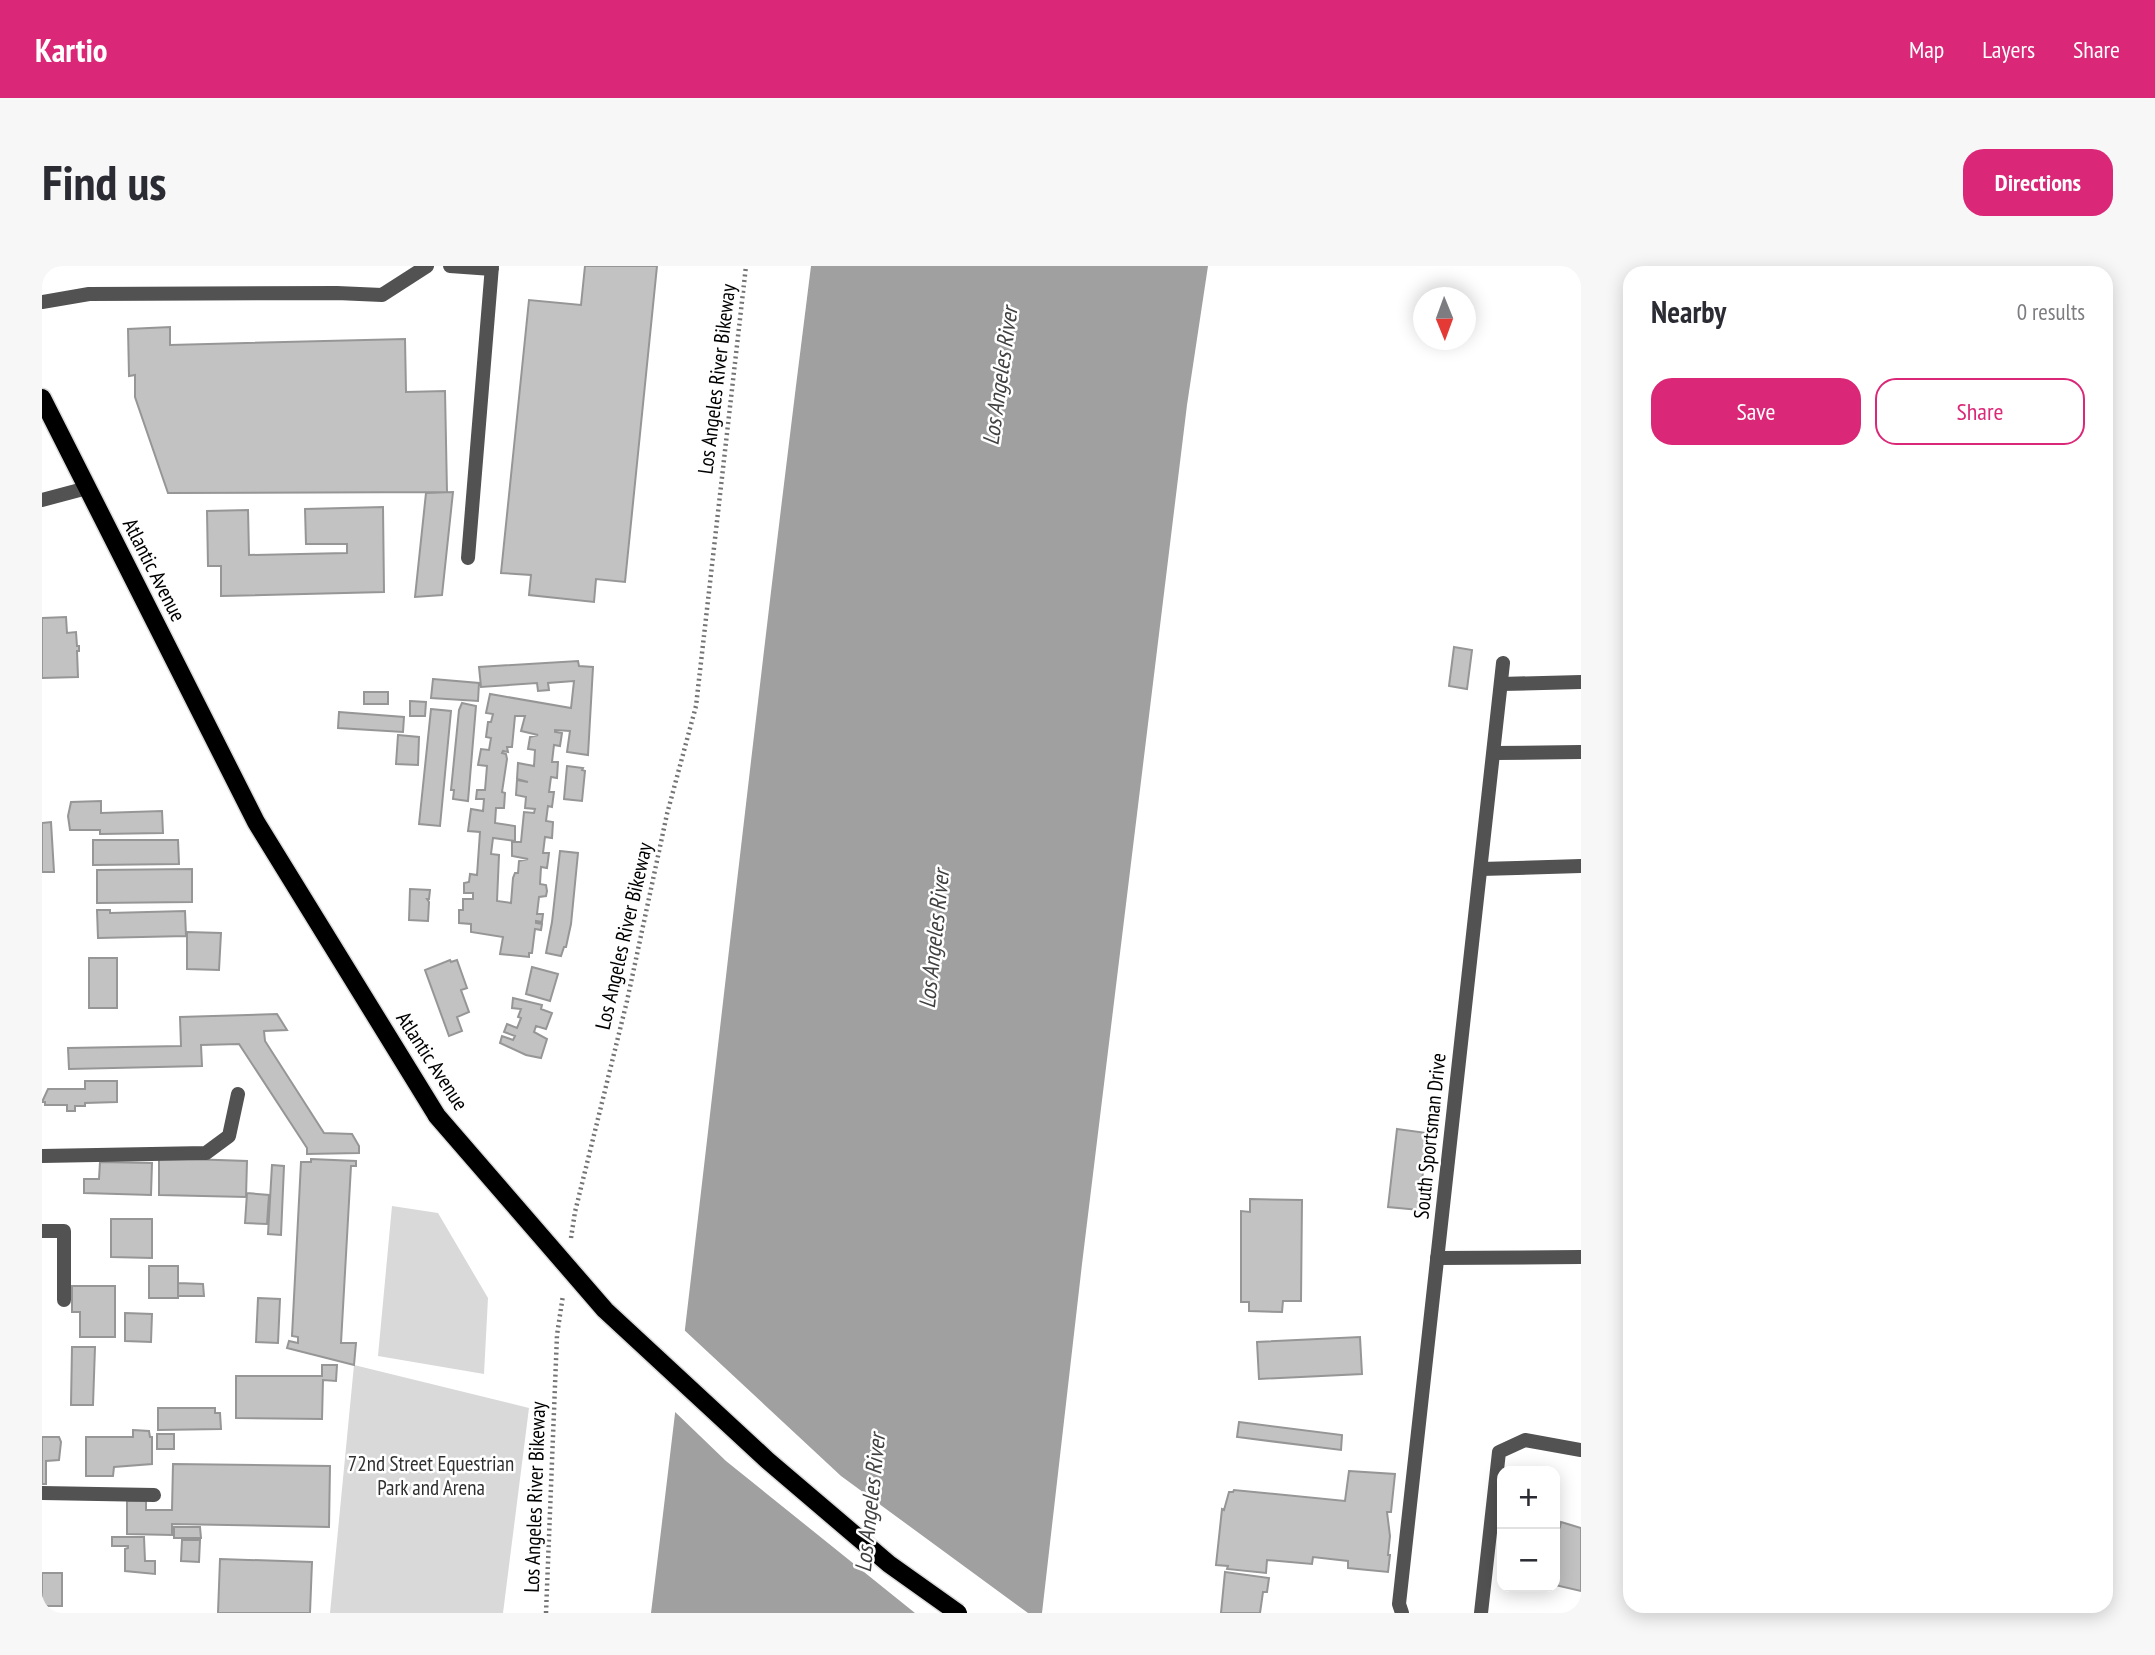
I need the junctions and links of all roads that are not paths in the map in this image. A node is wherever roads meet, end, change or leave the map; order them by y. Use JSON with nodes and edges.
{"nodes":[{"id":1,"x":427,"y":266,"type":"edge"},
{"id":2,"x":450,"y":266,"type":"edge"},
{"id":3,"x":492,"y":267,"type":"edge"},
{"id":4,"x":42,"y":302,"type":"edge"},
{"id":5,"x":42,"y":398,"type":"edge"},
{"id":6,"x":87,"y":488,"type":"junction"},
{"id":7,"x":42,"y":500,"type":"edge"},
{"id":8,"x":468,"y":558,"type":"dead end"},
{"id":9,"x":1503,"y":663,"type":"dead end"},
{"id":10,"x":1581,"y":682,"type":"edge"},
{"id":11,"x":1501,"y":684,"type":"junction"},
{"id":12,"x":1494,"y":752,"type":"junction"},
{"id":13,"x":1581,"y":752,"type":"edge"},
{"id":14,"x":1581,"y":866,"type":"edge"},
{"id":15,"x":1481,"y":869,"type":"junction"},
{"id":16,"x":238,"y":1094,"type":"dead end"},
{"id":17,"x":42,"y":1156,"type":"edge"},
{"id":18,"x":42,"y":1231,"type":"edge"},
{"id":19,"x":1581,"y":1257,"type":"edge"},
{"id":20,"x":1437,"y":1258,"type":"junction"},
{"id":21,"x":64,"y":1300,"type":"dead end"},
{"id":22,"x":1581,"y":1450,"type":"edge"},
{"id":23,"x":42,"y":1493,"type":"edge"},
{"id":24,"x":154,"y":1495,"type":"dead end"},
{"id":25,"x":958,"y":1613,"type":"edge"},
{"id":26,"x":1402,"y":1613,"type":"edge"},
{"id":27,"x":1481,"y":1613,"type":"edge"}],
"edges":[{"from":1,"to":4,"type":"street"},
{"from":2,"to":3,"type":"street"},
{"from":3,"to":8,"type":"street"},
{"from":5,"to":6,"type":"main road","name":"Atlantic Avenue"},
{"from":6,"to":7,"type":"street"},
{"from":6,"to":25,"type":"main road","name":"Atlantic Avenue","bridge":true},
{"from":9,"to":11,"type":"street","name":"South Sportsman Drive"},
{"from":10,"to":11,"type":"street"},
{"from":11,"to":12,"type":"street","name":"South Sportsman Drive"},
{"from":12,"to":13,"type":"street"},
{"from":12,"to":15,"type":"street","name":"South Sportsman Drive"},
{"from":14,"to":15,"type":"street"},
{"from":15,"to":20,"type":"street","name":"South Sportsman Drive"},
{"from":16,"to":17,"type":"street"},
{"from":18,"to":21,"type":"street"},
{"from":19,"to":20,"type":"street"},
{"from":20,"to":26,"type":"street","name":"South Sportsman Drive"},
{"from":22,"to":27,"type":"street"},
{"from":23,"to":24,"type":"street"}]}
